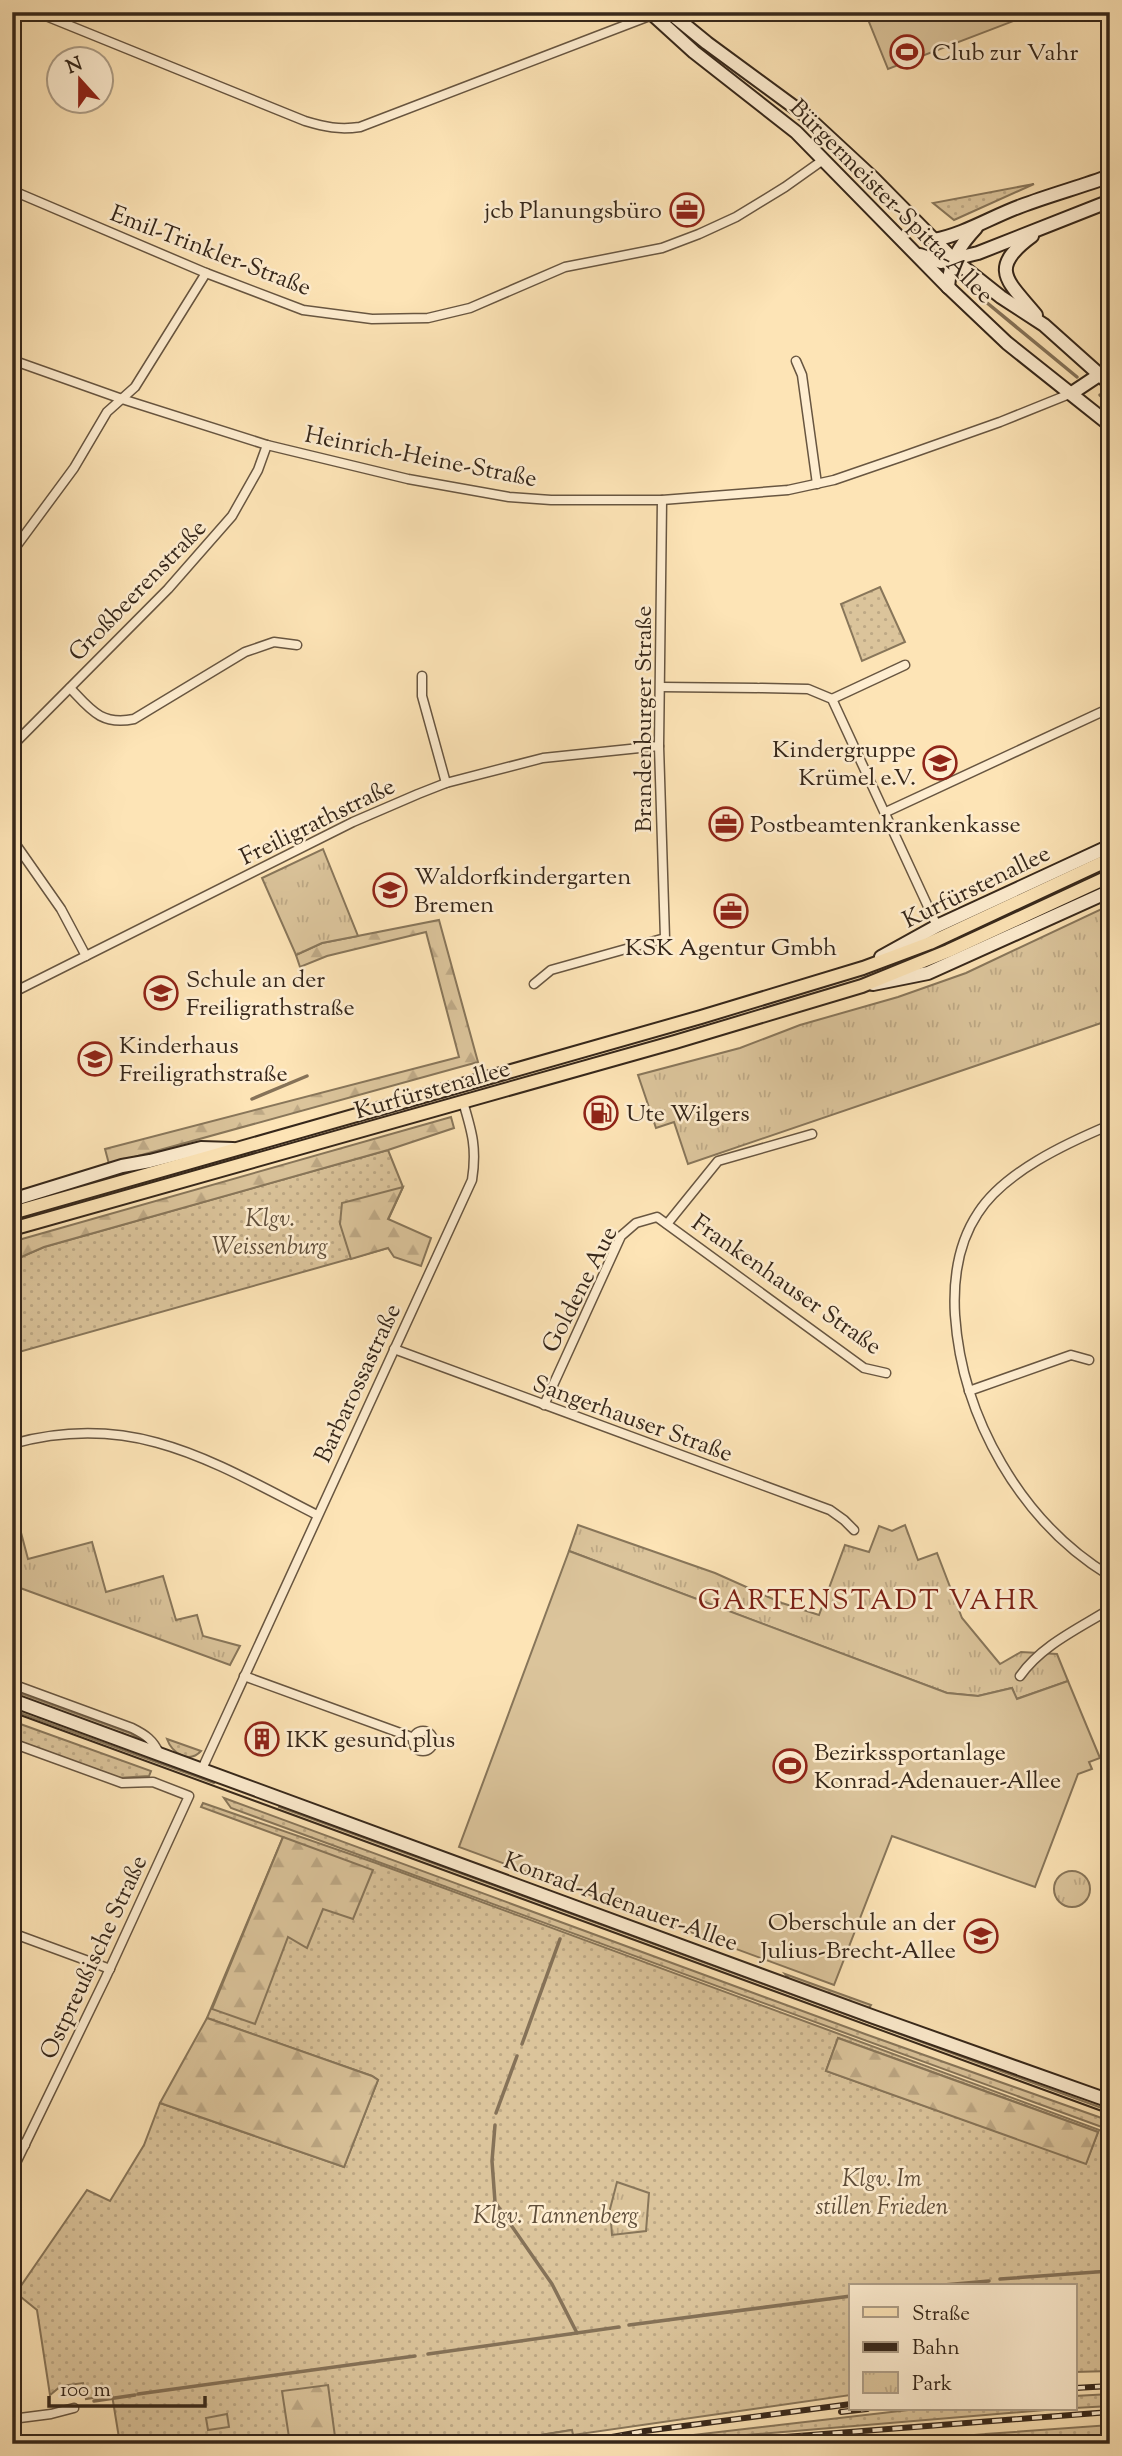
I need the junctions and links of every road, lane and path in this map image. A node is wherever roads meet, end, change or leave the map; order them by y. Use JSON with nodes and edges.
{"nodes":[{"id":1,"x":36,"y":12,"type":"edge"},
{"id":2,"x":669,"y":12,"type":"edge"},
{"id":3,"x":691,"y":12,"type":"edge"},
{"id":4,"x":651,"y":14,"type":"edge"},
{"id":5,"x":682,"y":23,"type":"junction"},
{"id":6,"x":823,"y":160,"type":"junction"},
{"id":7,"x":1110,"y":176,"type":"edge"},
{"id":8,"x":18,"y":193,"type":"dead end"},
{"id":9,"x":1110,"y":201,"type":"edge"},
{"id":10,"x":979,"y":226,"type":"junction"},
{"id":11,"x":1040,"y":229,"type":"junction"},
{"id":12,"x":933,"y":240,"type":"junction"},
{"id":13,"x":911,"y":250,"type":"junction"},
{"id":14,"x":953,"y":258,"type":"junction"},
{"id":15,"x":206,"y":273,"type":"junction"},
{"id":16,"x":948,"y":287,"type":"junction"},
{"id":17,"x":1044,"y":325,"type":"junction"},
{"id":18,"x":12,"y":360,"type":"edge"},
{"id":19,"x":796,"y":361,"type":"dead end"},
{"id":20,"x":1098,"y":375,"type":"junction"},
{"id":21,"x":1110,"y":384,"type":"edge"},
{"id":22,"x":1072,"y":393,"type":"junction"},
{"id":23,"x":122,"y":399,"type":"junction"},
{"id":24,"x":1110,"y":425,"type":"edge"},
{"id":25,"x":267,"y":444,"type":"junction"},
{"id":26,"x":817,"y":484,"type":"junction"},
{"id":27,"x":662,"y":500,"type":"junction"},
{"id":28,"x":12,"y":552,"type":"edge"},
{"id":29,"x":297,"y":645,"type":"dead end"},
{"id":30,"x":905,"y":665,"type":"dead end"},
{"id":31,"x":422,"y":676,"type":"dead end"},
{"id":32,"x":661,"y":687,"type":"junction"},
{"id":33,"x":70,"y":688,"type":"junction"},
{"id":34,"x":832,"y":699,"type":"junction"},
{"id":35,"x":1110,"y":708,"type":"edge"},
{"id":36,"x":12,"y":746,"type":"edge"},
{"id":37,"x":659,"y":746,"type":"junction"},
{"id":38,"x":446,"y":783,"type":"junction"},
{"id":39,"x":886,"y":812,"type":"junction"},
{"id":40,"x":12,"y":839,"type":"edge"},
{"id":41,"x":1110,"y":846,"type":"edge"},
{"id":42,"x":1110,"y":859,"type":"edge"},
{"id":43,"x":1110,"y":876,"type":"edge"},
{"id":44,"x":1110,"y":891,"type":"edge"},
{"id":45,"x":937,"y":926,"type":"junction"},
{"id":46,"x":86,"y":956,"type":"junction"},
{"id":47,"x":863,"y":968,"type":"junction"},
{"id":48,"x":534,"y":984,"type":"dead end"},
{"id":49,"x":862,"y":986,"type":"junction"},
{"id":50,"x":12,"y":993,"type":"edge"},
{"id":51,"x":463,"y":1102,"type":"junction"},
{"id":52,"x":1110,"y":1125,"type":"edge"},
{"id":53,"x":812,"y":1134,"type":"dead end"},
{"id":54,"x":233,"y":1149,"type":"junction"},
{"id":55,"x":12,"y":1200,"type":"edge"},
{"id":56,"x":12,"y":1213,"type":"edge"},
{"id":57,"x":667,"y":1224,"type":"junction"},
{"id":58,"x":12,"y":1230,"type":"edge"},
{"id":59,"x":394,"y":1349,"type":"junction"},
{"id":60,"x":1089,"y":1360,"type":"dead end"},
{"id":61,"x":886,"y":1373,"type":"dead end"},
{"id":62,"x":969,"y":1391,"type":"junction"},
{"id":63,"x":544,"y":1405,"type":"junction"},
{"id":64,"x":12,"y":1444,"type":"edge"},
{"id":65,"x":317,"y":1515,"type":"junction"},
{"id":66,"x":854,"y":1531,"type":"dead end"},
{"id":67,"x":1110,"y":1576,"type":"edge"},
{"id":68,"x":1110,"y":1609,"type":"edge"},
{"id":69,"x":244,"y":1676,"type":"junction"},
{"id":70,"x":1020,"y":1676,"type":"dead end"},
{"id":71,"x":12,"y":1684,"type":"edge"},
{"id":72,"x":12,"y":1700,"type":"edge"},
{"id":73,"x":414,"y":1738,"type":"dead end"},
{"id":74,"x":12,"y":1743,"type":"edge"},
{"id":75,"x":159,"y":1753,"type":"junction"},
{"id":76,"x":202,"y":1769,"type":"junction"},
{"id":77,"x":12,"y":1933,"type":"edge"},
{"id":78,"x":110,"y":1969,"type":"junction"},
{"id":79,"x":1110,"y":2101,"type":"edge"},
{"id":80,"x":12,"y":2140,"type":"edge"},
{"id":81,"x":25,"y":2145,"type":"junction"},
{"id":82,"x":12,"y":2171,"type":"edge"},
{"id":83,"x":74,"y":2407,"type":"dead end"},
{"id":84,"x":12,"y":2419,"type":"edge"}],
"edges":[{"from":1,"to":4,"type":"street"},
{"from":2,"to":5,"type":"main road","name":"Bürgermeister-Spitta-Allee"},
{"from":3,"to":5,"type":"street"},
{"from":4,"to":6,"type":"main road","name":"Bürgermeister-Spitta-Allee"},
{"from":5,"to":12,"type":"main road","name":"Bürgermeister-Spitta-Allee"},
{"from":6,"to":13,"type":"main road","name":"Bürgermeister-Spitta-Allee"},
{"from":6,"to":15,"type":"street","name":"Emil-Trinkler-Straße"},
{"from":7,"to":10,"type":"main road"},
{"from":8,"to":15,"type":"street","name":"Emil-Trinkler-Straße"},
{"from":9,"to":11,"type":"main road"},
{"from":10,"to":12,"type":"main road"},
{"from":10,"to":14,"type":"main road"},
{"from":11,"to":14,"type":"main road"},
{"from":11,"to":17,"type":"main road"},
{"from":12,"to":14,"type":"main road","name":"Bürgermeister-Spitta-Allee"},
{"from":13,"to":14,"type":"main road"},
{"from":13,"to":16,"type":"main road","name":"Bürgermeister-Spitta-Allee"},
{"from":14,"to":16,"type":"main road"},
{"from":14,"to":17,"type":"main road","name":"Bürgermeister-Spitta-Allee"},
{"from":15,"to":23,"type":"street"},
{"from":16,"to":22,"type":"main road","name":"Bürgermeister-Spitta-Allee"},
{"from":17,"to":20,"type":"main road","name":"Bürgermeister-Spitta-Allee"},
{"from":18,"to":23,"type":"street","name":"Heinrich-Heine-Straße"},
{"from":19,"to":26,"type":"street"},
{"from":20,"to":21,"type":"main road","name":"Bürgermeister-Spitta-Allee"},
{"from":20,"to":22,"type":"main road"},
{"from":22,"to":24,"type":"main road","name":"Bürgermeister-Spitta-Allee"},
{"from":22,"to":26,"type":"street","name":"Heinrich-Heine-Straße"},
{"from":23,"to":25,"type":"street","name":"Heinrich-Heine-Straße"},
{"from":23,"to":28,"type":"street"},
{"from":25,"to":27,"type":"street","name":"Heinrich-Heine-Straße"},
{"from":25,"to":33,"type":"street","name":"Großbeerenstraße"},
{"from":26,"to":27,"type":"street","name":"Heinrich-Heine-Straße"},
{"from":27,"to":32,"type":"street","name":"Brandenburger Straße"},
{"from":29,"to":33,"type":"street"},
{"from":30,"to":34,"type":"street"},
{"from":31,"to":38,"type":"street"},
{"from":32,"to":34,"type":"street"},
{"from":32,"to":37,"type":"street","name":"Brandenburger Straße"},
{"from":33,"to":36,"type":"street","name":"Großbeerenstraße"},
{"from":34,"to":39,"type":"street"},
{"from":35,"to":39,"type":"street"},
{"from":37,"to":38,"type":"street","name":"Freiligrathstraße"},
{"from":37,"to":48,"type":"street","name":"Brandenburger Straße"},
{"from":38,"to":46,"type":"street","name":"Freiligrathstraße"},
{"from":39,"to":45,"type":"street"},
{"from":40,"to":46,"type":"street"},
{"from":41,"to":45,"type":"main road","name":"Kurfürstenallee"},
{"from":42,"to":47,"type":"main road","name":"Kurfürstenallee"},
{"from":43,"to":49,"type":"main road","name":"Kurfürstenallee"},
{"from":44,"to":49,"type":"main road","name":"Kurfürstenallee"},
{"from":45,"to":47,"type":"main road","name":"Kurfürstenallee"},
{"from":46,"to":50,"type":"street","name":"Freiligrathstraße"},
{"from":47,"to":54,"type":"main road","name":"Kurfürstenallee"},
{"from":49,"to":51,"type":"main road","name":"Kurfürstenallee"},
{"from":51,"to":58,"type":"main road","name":"Kurfürstenallee"},
{"from":51,"to":59,"type":"street","name":"Barbarossastraße"},
{"from":52,"to":62,"type":"street"},
{"from":53,"to":57,"type":"street"},
{"from":54,"to":55,"type":"main road","name":"Kurfürstenallee"},
{"from":54,"to":56,"type":"main road","name":"Kurfürstenallee"},
{"from":57,"to":61,"type":"street","name":"Frankenhauser Straße"},
{"from":57,"to":63,"type":"street","name":"Goldene Aue"},
{"from":59,"to":63,"type":"street","name":"Sangerhauser Straße"},
{"from":59,"to":65,"type":"street","name":"Barbarossastraße"},
{"from":60,"to":62,"type":"street"},
{"from":62,"to":67,"type":"street"},
{"from":63,"to":66,"type":"street","name":"Sangerhauser Straße"},
{"from":64,"to":65,"type":"street"},
{"from":65,"to":69,"type":"street","name":"Barbarossastraße"},
{"from":68,"to":70,"type":"street"},
{"from":69,"to":73,"type":"street"},
{"from":69,"to":76,"type":"street","name":"Barbarossastraße"},
{"from":71,"to":75,"type":"street","name":"Konrad-Adenauer-Allee"},
{"from":72,"to":75,"type":"main road","name":"Konrad-Adenauer-Allee"},
{"from":74,"to":78,"type":"street","name":"Ostpreußische Straße"},
{"from":75,"to":76,"type":"main road","name":"Konrad-Adenauer-Allee"},
{"from":76,"to":79,"type":"main road","name":"Konrad-Adenauer-Allee"},
{"from":77,"to":78,"type":"street"},
{"from":78,"to":81,"type":"street","name":"Ostpreußische Straße"},
{"from":80,"to":81,"type":"street"},
{"from":81,"to":82,"type":"street","name":"Ostpreußische Straße"},
{"from":83,"to":84,"type":"street"}]}
